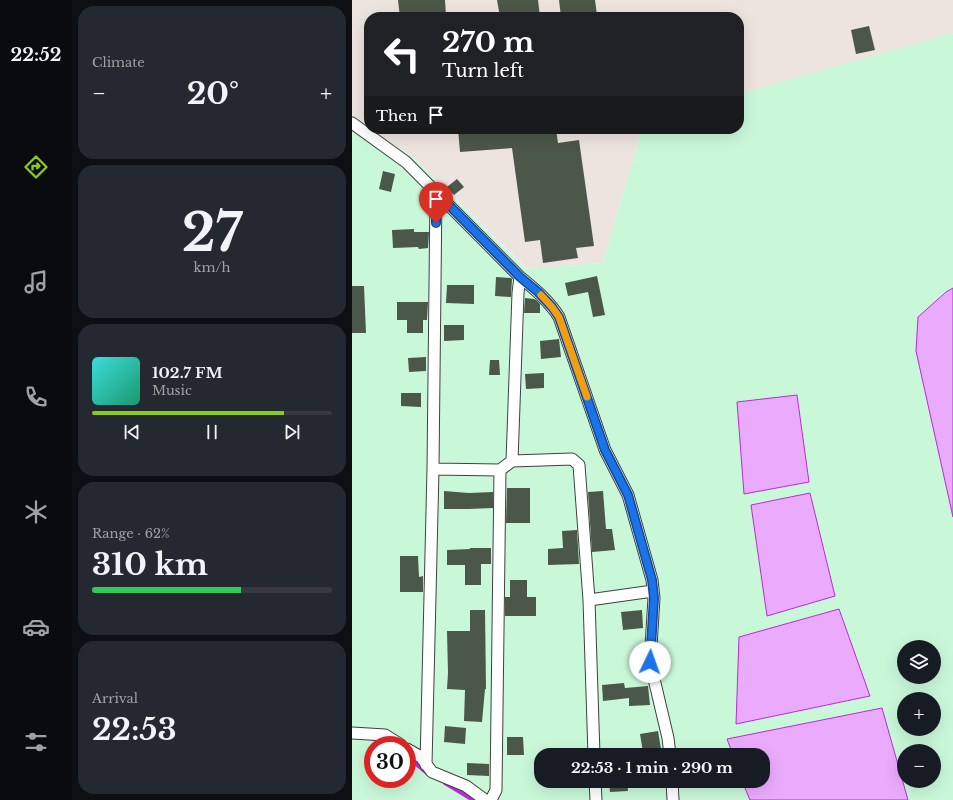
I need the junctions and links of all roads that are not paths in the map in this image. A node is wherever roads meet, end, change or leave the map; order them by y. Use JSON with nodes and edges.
{"nodes":[{"id":1,"x":352,"y":123,"type":"edge"},
{"id":2,"x":364,"y":132,"type":"edge"},
{"id":3,"x":367,"y":134,"type":"edge"},
{"id":4,"x":436,"y":192,"type":"junction"},
{"id":5,"x":520,"y":277,"type":"junction"},
{"id":6,"x":512,"y":461,"type":"junction"},
{"id":7,"x":433,"y":469,"type":"junction"},
{"id":8,"x":500,"y":470,"type":"junction"},
{"id":9,"x":653,"y":591,"type":"junction"},
{"id":10,"x":589,"y":600,"type":"junction"},
{"id":11,"x":352,"y":732,"type":"edge"},
{"id":12,"x":387,"y":736,"type":"edge"},
{"id":13,"x":594,"y":748,"type":"edge"},
{"id":14,"x":669,"y":748,"type":"edge"},
{"id":15,"x":416,"y":754,"type":"edge"},
{"id":16,"x":426,"y":765,"type":"junction"},
{"id":17,"x":595,"y":788,"type":"edge"},
{"id":18,"x":672,"y":788,"type":"edge"},
{"id":19,"x":485,"y":800,"type":"edge"},
{"id":20,"x":490,"y":800,"type":"edge"},
{"id":21,"x":596,"y":800,"type":"edge"},
{"id":22,"x":673,"y":800,"type":"edge"}],
"edges":[{"from":1,"to":2,"type":"street"},
{"from":3,"to":4,"type":"street"},
{"from":4,"to":5,"type":"street"},
{"from":4,"to":7,"type":"street"},
{"from":5,"to":6,"type":"street"},
{"from":5,"to":9,"type":"street"},
{"from":6,"to":8,"type":"street"},
{"from":6,"to":10,"type":"street"},
{"from":7,"to":8,"type":"street"},
{"from":7,"to":16,"type":"street"},
{"from":8,"to":20,"type":"street"},
{"from":9,"to":10,"type":"street"},
{"from":9,"to":14,"type":"street"},
{"from":10,"to":13,"type":"street"},
{"from":11,"to":12,"type":"street"},
{"from":15,"to":16,"type":"street"},
{"from":16,"to":19,"type":"street"},
{"from":17,"to":21,"type":"street"},
{"from":18,"to":22,"type":"street"}]}
